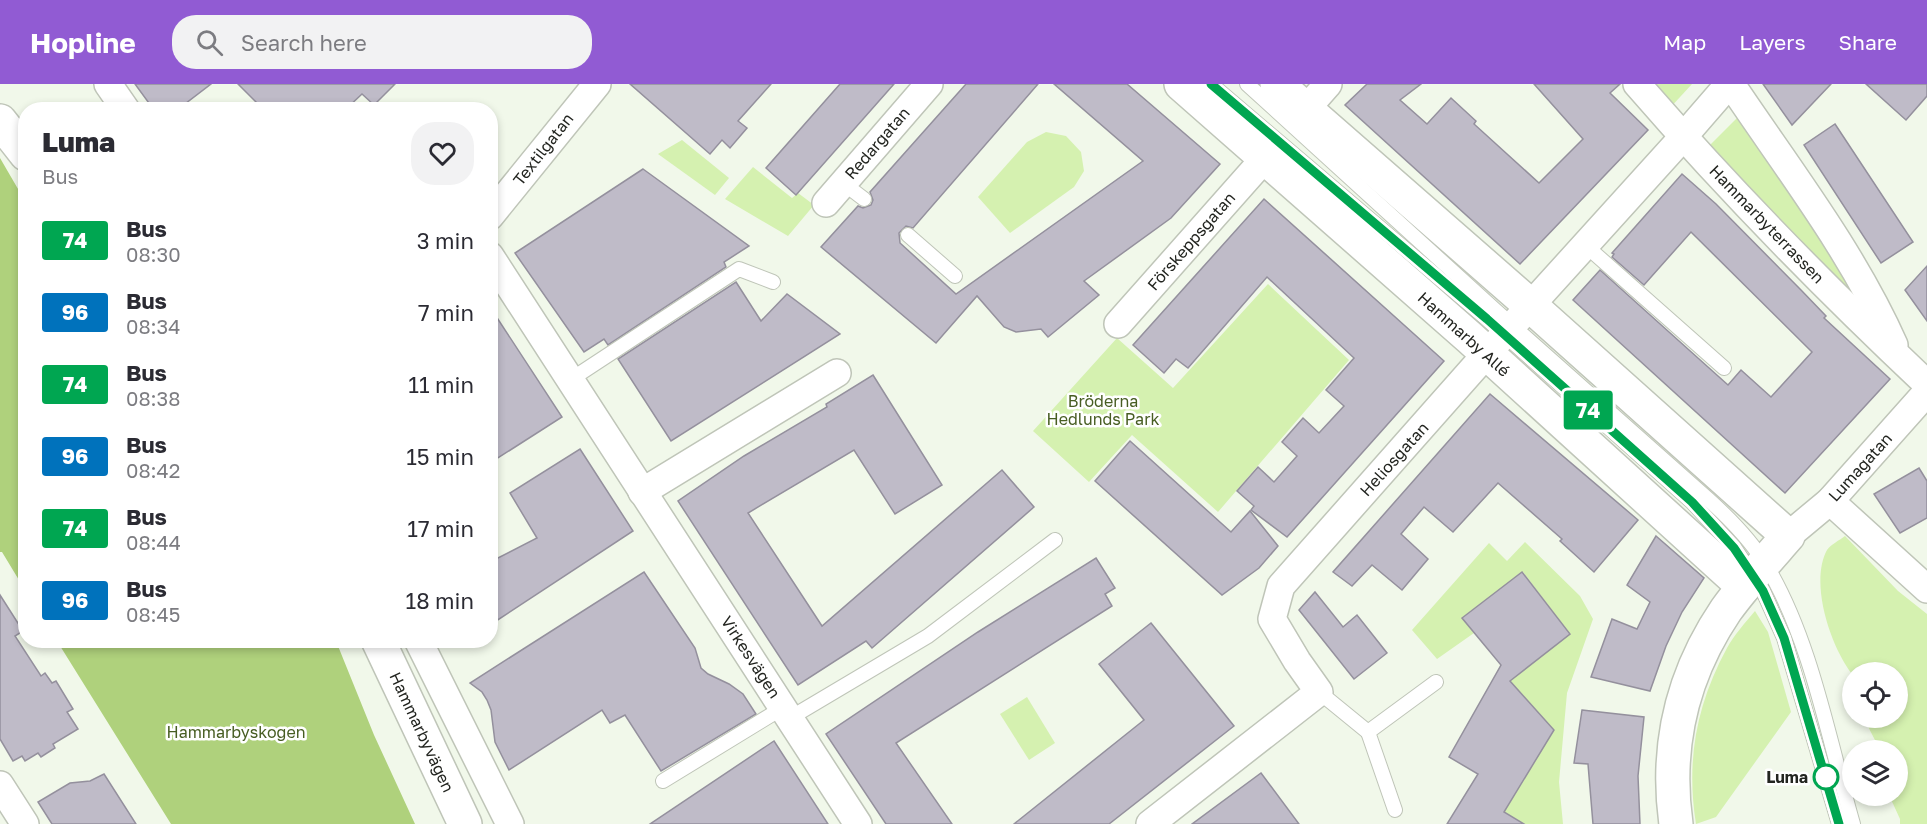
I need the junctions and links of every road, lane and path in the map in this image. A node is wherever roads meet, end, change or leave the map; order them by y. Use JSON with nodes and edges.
{"nodes":[{"id":1,"x":108,"y":84,"type":"edge"},
{"id":2,"x":597,"y":84,"type":"edge"},
{"id":3,"x":929,"y":84,"type":"edge"},
{"id":4,"x":1181,"y":84,"type":"edge"},
{"id":5,"x":1211,"y":84,"type":"edge"},
{"id":6,"x":1247,"y":84,"type":"edge"},
{"id":7,"x":1277,"y":84,"type":"edge"},
{"id":8,"x":1328,"y":84,"type":"edge"},
{"id":9,"x":1637,"y":84,"type":"edge"},
{"id":10,"x":1730,"y":84,"type":"edge"},
{"id":11,"x":0,"y":99,"type":"edge"},
{"id":12,"x":120,"y":102,"type":"edge"},
{"id":13,"x":1306,"y":109,"type":"junction"},
{"id":14,"x":18,"y":120,"type":"edge"},
{"id":15,"x":0,"y":121,"type":"edge"},
{"id":16,"x":1683,"y":137,"type":"junction"},
{"id":17,"x":18,"y":144,"type":"edge"},
{"id":18,"x":1265,"y":158,"type":"junction"},
{"id":19,"x":826,"y":203,"type":"dead end"},
{"id":20,"x":498,"y":206,"type":"edge"},
{"id":21,"x":908,"y":235,"type":"dead end"},
{"id":22,"x":1584,"y":245,"type":"junction"},
{"id":23,"x":498,"y":268,"type":"edge"},
{"id":24,"x":955,"y":276,"type":"dead end"},
{"id":25,"x":773,"y":282,"type":"dead end"},
{"id":26,"x":1118,"y":324,"type":"dead end"},
{"id":27,"x":1509,"y":330,"type":"junction"},
{"id":28,"x":1901,"y":359,"type":"junction"},
{"id":29,"x":1724,"y":368,"type":"dead end"},
{"id":30,"x":837,"y":373,"type":"dead end"},
{"id":31,"x":570,"y":380,"type":"junction"},
{"id":32,"x":1927,"y":384,"type":"edge"},
{"id":33,"x":1927,"y":392,"type":"edge"},
{"id":34,"x":642,"y":492,"type":"junction"},
{"id":35,"x":1830,"y":501,"type":"junction"},
{"id":36,"x":1788,"y":536,"type":"junction"},
{"id":37,"x":1055,"y":540,"type":"dead end"},
{"id":38,"x":1754,"y":575,"type":"junction"},
{"id":39,"x":1927,"y":589,"type":"edge"},
{"id":40,"x":382,"y":648,"type":"edge"},
{"id":41,"x":422,"y":648,"type":"edge"},
{"id":42,"x":1436,"y":682,"type":"dead end"},
{"id":43,"x":1319,"y":692,"type":"junction"},
{"id":44,"x":787,"y":712,"type":"junction"},
{"id":45,"x":1368,"y":732,"type":"junction"},
{"id":46,"x":663,"y":781,"type":"dead end"},
{"id":47,"x":0,"y":785,"type":"edge"},
{"id":48,"x":1395,"y":810,"type":"dead end"},
{"id":49,"x":1152,"y":823,"type":"edge"},
{"id":50,"x":25,"y":824,"type":"edge"},
{"id":51,"x":465,"y":824,"type":"edge"},
{"id":52,"x":510,"y":824,"type":"edge"},
{"id":53,"x":858,"y":824,"type":"edge"},
{"id":54,"x":1676,"y":824,"type":"edge"},
{"id":55,"x":1839,"y":824,"type":"edge"},
{"id":56,"x":1853,"y":824,"type":"edge"}],
"edges":[{"from":1,"to":12,"type":"street"},
{"from":2,"to":20,"type":"street","name":"Textilgatan"},
{"from":3,"to":19,"type":"street","name":"Redargatan"},
{"from":4,"to":18,"type":"street","name":"Hammarby Allé"},
{"from":5,"to":27,"type":"lane"},
{"from":6,"to":27,"type":"lane"},
{"from":7,"to":13,"type":"street","name":"Hammarby Allé"},
{"from":8,"to":13,"type":"street"},
{"from":9,"to":16,"type":"street","name":"Hammarbyterrassen"},
{"from":10,"to":16,"type":"street","name":"Heliosgatan"},
{"from":10,"to":28,"type":"street","name":"Hammarbyterrassen"},
{"from":11,"to":14,"type":"street"},
{"from":13,"to":27,"type":"street","name":"Hammarby Allé"},
{"from":15,"to":17,"type":"street"},
{"from":16,"to":22,"type":"street","name":"Heliosgatan"},
{"from":16,"to":28,"type":"street","name":"Hammarbyterrassen"},
{"from":18,"to":26,"type":"street","name":"Förskeppsgatan"},
{"from":18,"to":27,"type":"street","name":"Hammarby Allé"},
{"from":21,"to":24,"type":"lane"},
{"from":22,"to":27,"type":"street","name":"Heliosgatan"},
{"from":22,"to":29,"type":"lane"},
{"from":23,"to":31,"type":"street","name":"Virkesvägen"},
{"from":25,"to":31,"type":"lane"},
{"from":27,"to":36,"type":"street","name":"Hammarby Allé"},
{"from":27,"to":38,"type":"street","name":"Hammarby Allé"},
{"from":27,"to":43,"type":"street","name":"Heliosgatan"},
{"from":28,"to":32,"type":"street","name":"Hammarbyterrassen"},
{"from":30,"to":34,"type":"street"},
{"from":31,"to":34,"type":"street","name":"Virkesvägen"},
{"from":33,"to":35,"type":"street","name":"Lumagatan"},
{"from":34,"to":44,"type":"street","name":"Virkesvägen"},
{"from":35,"to":36,"type":"street","name":"Lumagatan"},
{"from":35,"to":39,"type":"street"},
{"from":36,"to":38,"type":"street"},
{"from":37,"to":44,"type":"lane"},
{"from":38,"to":54,"type":"street"},
{"from":38,"to":55,"type":"lane"},
{"from":38,"to":56,"type":"lane"},
{"from":40,"to":51,"type":"street","name":"Hammarbyvägen"},
{"from":41,"to":52,"type":"street"},
{"from":42,"to":45,"type":"lane"},
{"from":43,"to":45,"type":"lane"},
{"from":43,"to":49,"type":"street"},
{"from":44,"to":46,"type":"lane"},
{"from":44,"to":53,"type":"street","name":"Virkesvägen"},
{"from":45,"to":48,"type":"lane"},
{"from":47,"to":50,"type":"street"}]}
